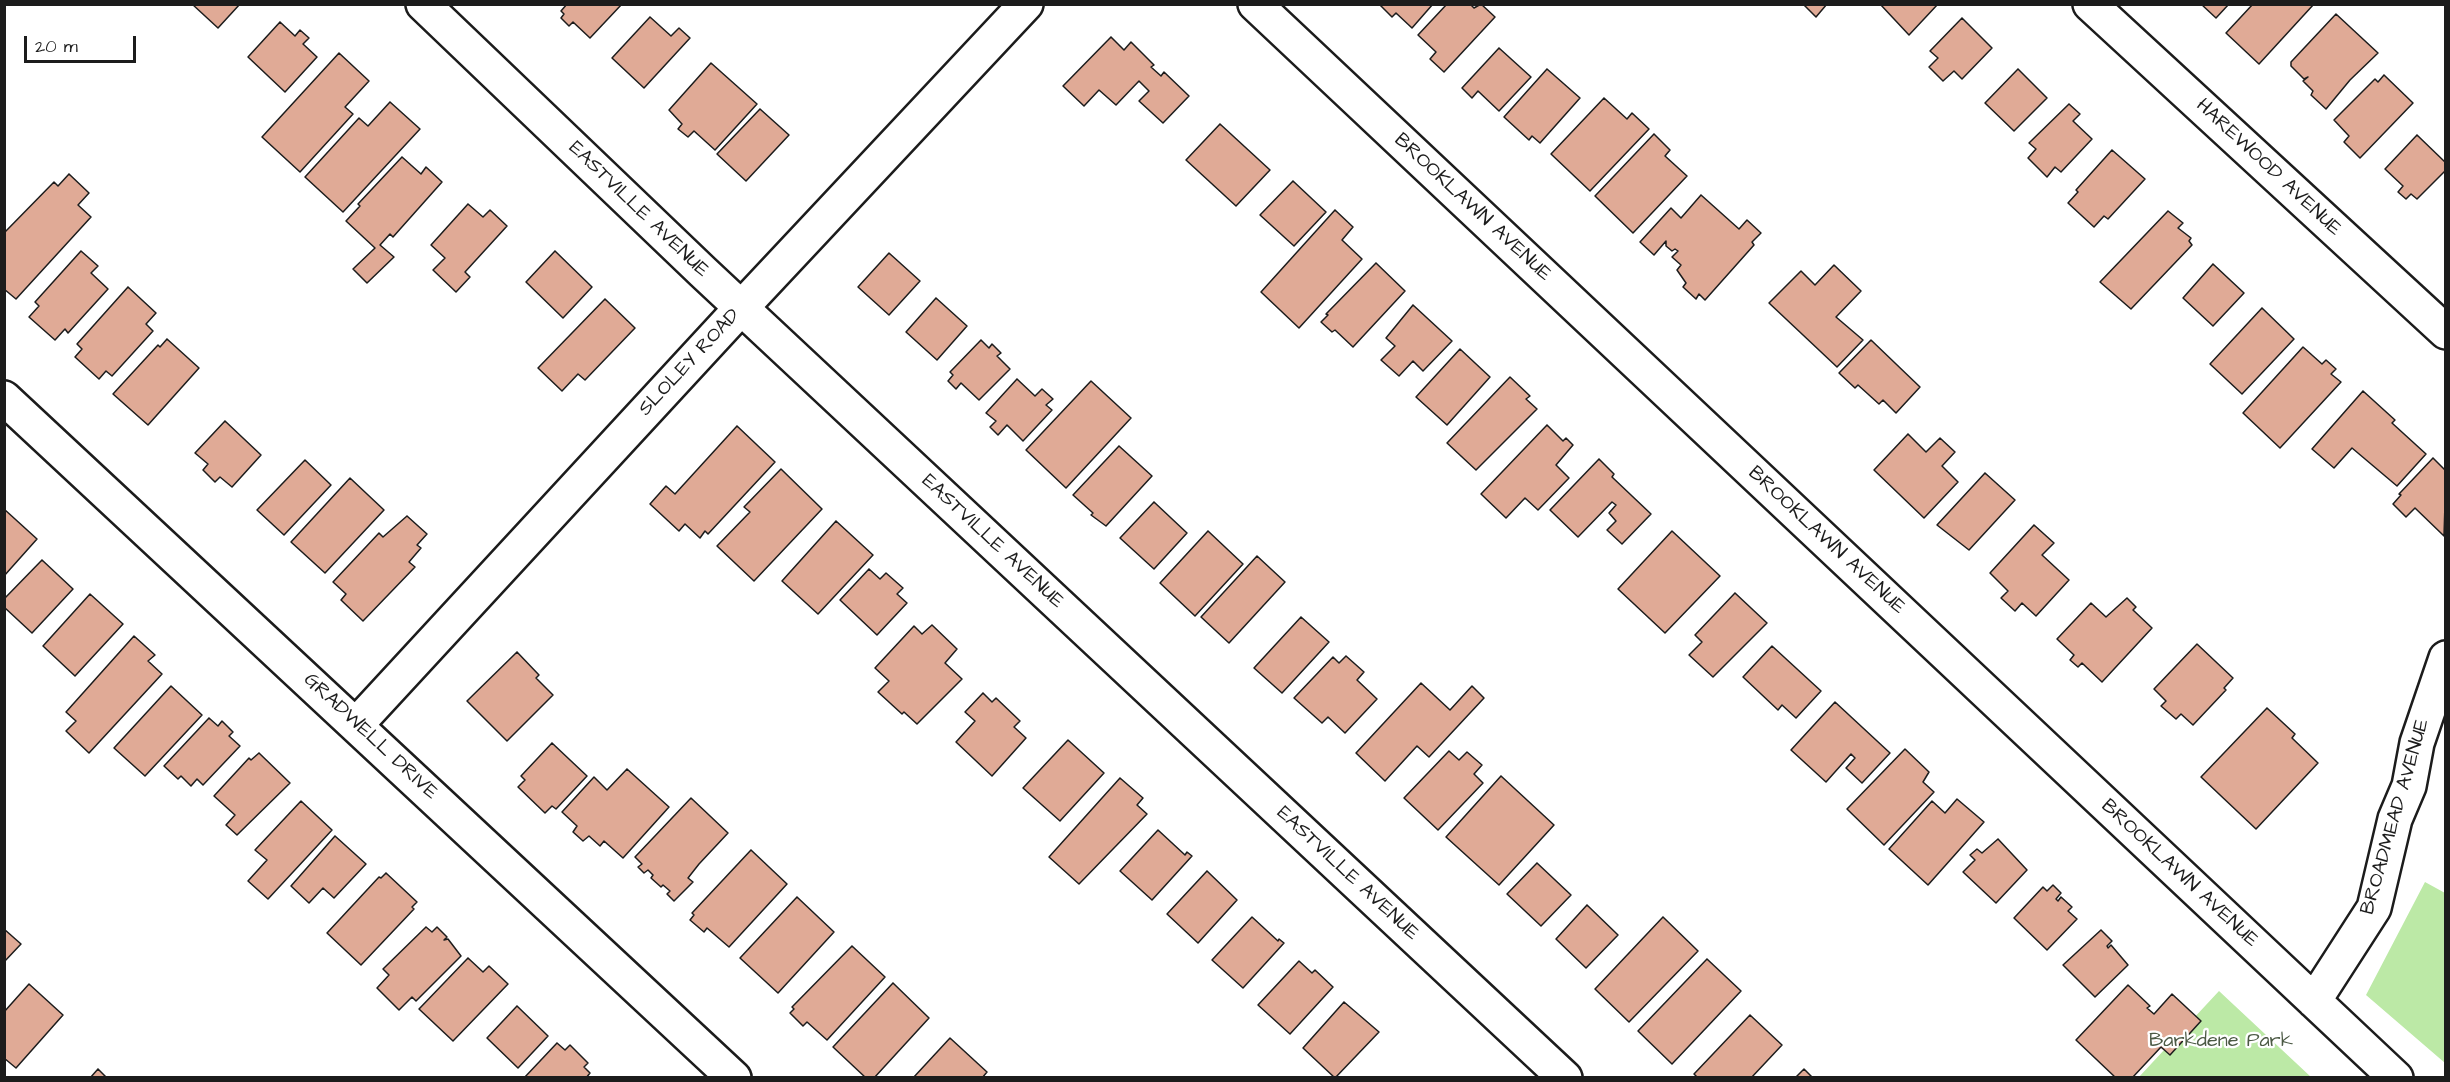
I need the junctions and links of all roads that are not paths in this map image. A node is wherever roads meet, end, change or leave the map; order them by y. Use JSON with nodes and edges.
{"nodes":[{"id":1,"x":423,"y":4,"type":"edge"},
{"id":2,"x":1026,"y":4,"type":"edge"},
{"id":3,"x":1255,"y":4,"type":"edge"},
{"id":4,"x":2090,"y":4,"type":"edge"},
{"id":5,"x":742,"y":307,"type":"junction"},
{"id":6,"x":2445,"y":332,"type":"edge"},
{"id":7,"x":4,"y":398,"type":"edge"},
{"id":8,"x":2445,"y":658,"type":"edge"},
{"id":9,"x":357,"y":724,"type":"junction"},
{"id":10,"x":2314,"y":1001,"type":"junction"},
{"id":11,"x":734,"y":1077,"type":"edge"},
{"id":12,"x":1564,"y":1077,"type":"edge"},
{"id":13,"x":2396,"y":1077,"type":"edge"}],
"edges":[{"from":1,"to":5,"type":"street","name":"EASTVILLE AVENUE"},
{"from":2,"to":5,"type":"street","name":"SLOLEY ROAD"},
{"from":3,"to":10,"type":"street","name":"BROOKLAWN AVENUE"},
{"from":4,"to":6,"type":"street","name":"HAREWOOD AVENUE"},
{"from":5,"to":9,"type":"street","name":"SLOLEY ROAD"},
{"from":5,"to":12,"type":"street","name":"EASTVILLE AVENUE"},
{"from":7,"to":9,"type":"street","name":"GRADWELL DRIVE"},
{"from":8,"to":10,"type":"street","name":"BROADMEAD AVENUE"},
{"from":9,"to":11,"type":"street","name":"GRADWELL DRIVE"},
{"from":10,"to":13,"type":"street","name":"BROOKLAWN AVENUE"}]}
